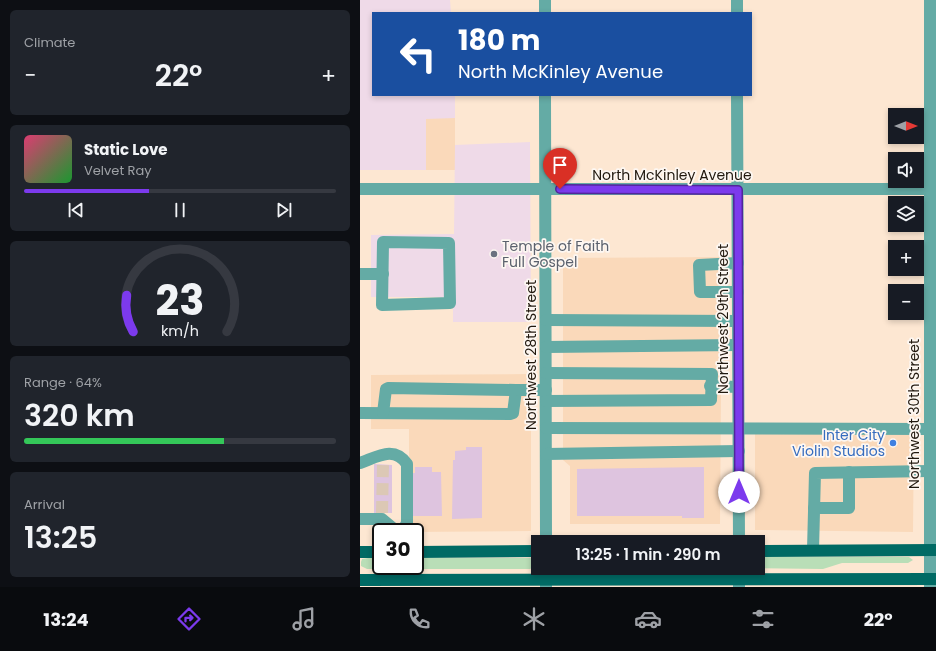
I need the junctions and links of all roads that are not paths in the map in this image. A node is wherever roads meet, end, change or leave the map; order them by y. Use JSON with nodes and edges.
{"nodes":[{"id":1,"x":545,"y":0,"type":"edge"},
{"id":2,"x":737,"y":0,"type":"edge"},
{"id":3,"x":930,"y":0,"type":"edge"},
{"id":4,"x":545,"y":12,"type":"edge"},
{"id":5,"x":737,"y":12,"type":"edge"},
{"id":6,"x":545,"y":96,"type":"edge"},
{"id":7,"x":737,"y":96,"type":"edge"},
{"id":8,"x":933,"y":121,"type":"edge"},
{"id":9,"x":360,"y":189,"type":"edge"},
{"id":10,"x":545,"y":189,"type":"junction"},
{"id":11,"x":933,"y":189,"type":"edge"},
{"id":12,"x":738,"y":190,"type":"junction"},
{"id":13,"x":738,"y":263,"type":"junction"},
{"id":14,"x":360,"y":274,"type":"edge"},
{"id":15,"x":383,"y":274,"type":"junction"},
{"id":16,"x":738,"y":292,"type":"junction"},
{"id":17,"x":546,"y":320,"type":"junction"},
{"id":18,"x":738,"y":321,"type":"junction"},
{"id":19,"x":738,"y":345,"type":"junction"},
{"id":20,"x":546,"y":347,"type":"junction"},
{"id":21,"x":546,"y":373,"type":"junction"},
{"id":22,"x":710,"y":386,"type":"junction"},
{"id":23,"x":738,"y":387,"type":"junction"},
{"id":24,"x":516,"y":390,"type":"junction"},
{"id":25,"x":546,"y":396,"type":"junction"},
{"id":26,"x":360,"y":413,"type":"edge"},
{"id":27,"x":383,"y":413,"type":"junction"},
{"id":28,"x":931,"y":421,"type":"edge"},
{"id":29,"x":546,"y":428,"type":"junction"},
{"id":30,"x":738,"y":428,"type":"junction"},
{"id":31,"x":738,"y":452,"type":"junction"},
{"id":32,"x":546,"y":454,"type":"junction"},
{"id":33,"x":360,"y":463,"type":"edge"},
{"id":34,"x":929,"y":471,"type":"junction"},
{"id":35,"x":849,"y":472,"type":"junction"},
{"id":36,"x":814,"y":508,"type":"junction"},
{"id":37,"x":360,"y":519,"type":"edge"},
{"id":38,"x":388,"y":523,"type":"edge"},
{"id":39,"x":407,"y":523,"type":"edge"},
{"id":40,"x":546,"y":535,"type":"edge"},
{"id":41,"x":739,"y":535,"type":"edge"},
{"id":42,"x":813,"y":550,"type":"junction"},
{"id":43,"x":933,"y":550,"type":"edge"},
{"id":44,"x":531,"y":551,"type":"edge"},
{"id":45,"x":765,"y":551,"type":"edge"},
{"id":46,"x":360,"y":552,"type":"edge"},
{"id":47,"x":372,"y":552,"type":"edge"},
{"id":48,"x":424,"y":552,"type":"edge"},
{"id":49,"x":546,"y":578,"type":"edge"},
{"id":50,"x":739,"y":578,"type":"edge"},
{"id":51,"x":360,"y":580,"type":"edge"},
{"id":52,"x":932,"y":582,"type":"edge"},
{"id":53,"x":412,"y":583,"type":"edge"},
{"id":54,"x":618,"y":583,"type":"edge"},
{"id":55,"x":684,"y":583,"type":"edge"},
{"id":56,"x":849,"y":583,"type":"edge"}],
"edges":[{"from":1,"to":4,"type":"street"},
{"from":2,"to":5,"type":"street"},
{"from":3,"to":8,"type":"street","name":"Northwest 30th Street"},
{"from":6,"to":10,"type":"street","name":"Northwest 28th Street"},
{"from":7,"to":12,"type":"street","name":"Northwest 29th Street"},
{"from":8,"to":11,"type":"street","name":"Northwest 30th Street"},
{"from":9,"to":10,"type":"street","name":"North McKinley Avenue"},
{"from":10,"to":12,"type":"street","name":"North McKinley Avenue"},
{"from":10,"to":17,"type":"street","name":"Northwest 28th Street"},
{"from":11,"to":12,"type":"street","name":"North McKinley Avenue"},
{"from":11,"to":28,"type":"street","name":"Northwest 30th Street"},
{"from":12,"to":13,"type":"street","name":"Northwest 29th Street"},
{"from":13,"to":16,"type":"street","name":"Northwest 29th Street"},
{"from":13,"to":16,"type":"street"},
{"from":14,"to":15,"type":"street"},
{"from":15,"to":15,"type":"street"},
{"from":16,"to":18,"type":"street","name":"Northwest 29th Street"},
{"from":17,"to":18,"type":"street"},
{"from":17,"to":20,"type":"street","name":"Northwest 28th Street"},
{"from":18,"to":19,"type":"street","name":"Northwest 29th Street"},
{"from":19,"to":20,"type":"street"},
{"from":19,"to":23,"type":"street","name":"Northwest 29th Street"},
{"from":20,"to":21,"type":"street","name":"Northwest 28th Street"},
{"from":21,"to":22,"type":"street"},
{"from":21,"to":25,"type":"street","name":"Northwest 28th Street"},
{"from":22,"to":23,"type":"street"},
{"from":22,"to":25,"type":"street"},
{"from":23,"to":30,"type":"street","name":"Northwest 29th Street"},
{"from":24,"to":25,"type":"street"},
{"from":24,"to":27,"type":"street"},
{"from":24,"to":27,"type":"street"},
{"from":25,"to":29,"type":"street","name":"Northwest 28th Street"},
{"from":26,"to":27,"type":"street"},
{"from":28,"to":30,"type":"street"},
{"from":28,"to":34,"type":"street","name":"Northwest 30th Street"},
{"from":29,"to":30,"type":"street"},
{"from":29,"to":32,"type":"street","name":"Northwest 28th Street"},
{"from":30,"to":31,"type":"street","name":"Northwest 29th Street"},
{"from":31,"to":32,"type":"street"},
{"from":31,"to":41,"type":"street","name":"Northwest 29th Street"},
{"from":32,"to":40,"type":"street","name":"Northwest 28th Street"},
{"from":33,"to":39,"type":"street"},
{"from":34,"to":35,"type":"street"},
{"from":34,"to":43,"type":"street","name":"Northwest 30th Street"},
{"from":35,"to":36,"type":"street"},
{"from":35,"to":36,"type":"street"},
{"from":36,"to":42,"type":"street"},
{"from":37,"to":38,"type":"street"},
{"from":42,"to":43,"type":"main road"},
{"from":42,"to":45,"type":"main road"},
{"from":43,"to":52,"type":"street","name":"Northwest 30th Street"},
{"from":44,"to":48,"type":"main road"},
{"from":46,"to":47,"type":"main road"},
{"from":49,"to":53,"type":"main road"},
{"from":49,"to":54,"type":"main road"},
{"from":50,"to":55,"type":"main road"},
{"from":50,"to":56,"type":"main road"},
{"from":51,"to":53,"type":"main road"},
{"from":52,"to":56,"type":"main road"},
{"from":54,"to":55,"type":"main road"}]}
